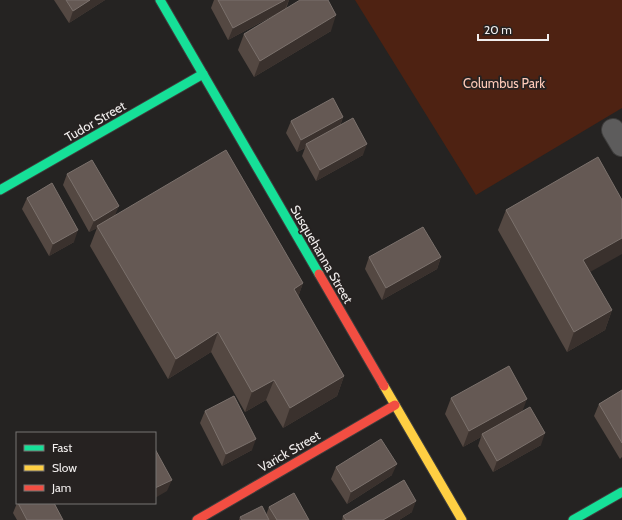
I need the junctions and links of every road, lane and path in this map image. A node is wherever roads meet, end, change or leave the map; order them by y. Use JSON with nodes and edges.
{"nodes":[{"id":1,"x":160,"y":0,"type":"edge"},
{"id":2,"x":203,"y":74,"type":"junction"},
{"id":3,"x":0,"y":190,"type":"edge"},
{"id":4,"x":395,"y":405,"type":"junction"},
{"id":5,"x":622,"y":492,"type":"edge"},
{"id":6,"x":196,"y":520,"type":"edge"},
{"id":7,"x":462,"y":520,"type":"edge"},
{"id":8,"x":573,"y":520,"type":"edge"}],
"edges":[{"from":1,"to":2,"type":"street","name":"Susquehanna Street"},
{"from":2,"to":3,"type":"street","name":"Tudor Street"},
{"from":2,"to":4,"type":"street","name":"Susquehanna Street"},
{"from":4,"to":6,"type":"street","name":"Varick Street"},
{"from":4,"to":7,"type":"street","name":"Susquehanna Street"},
{"from":5,"to":8,"type":"street"}]}
